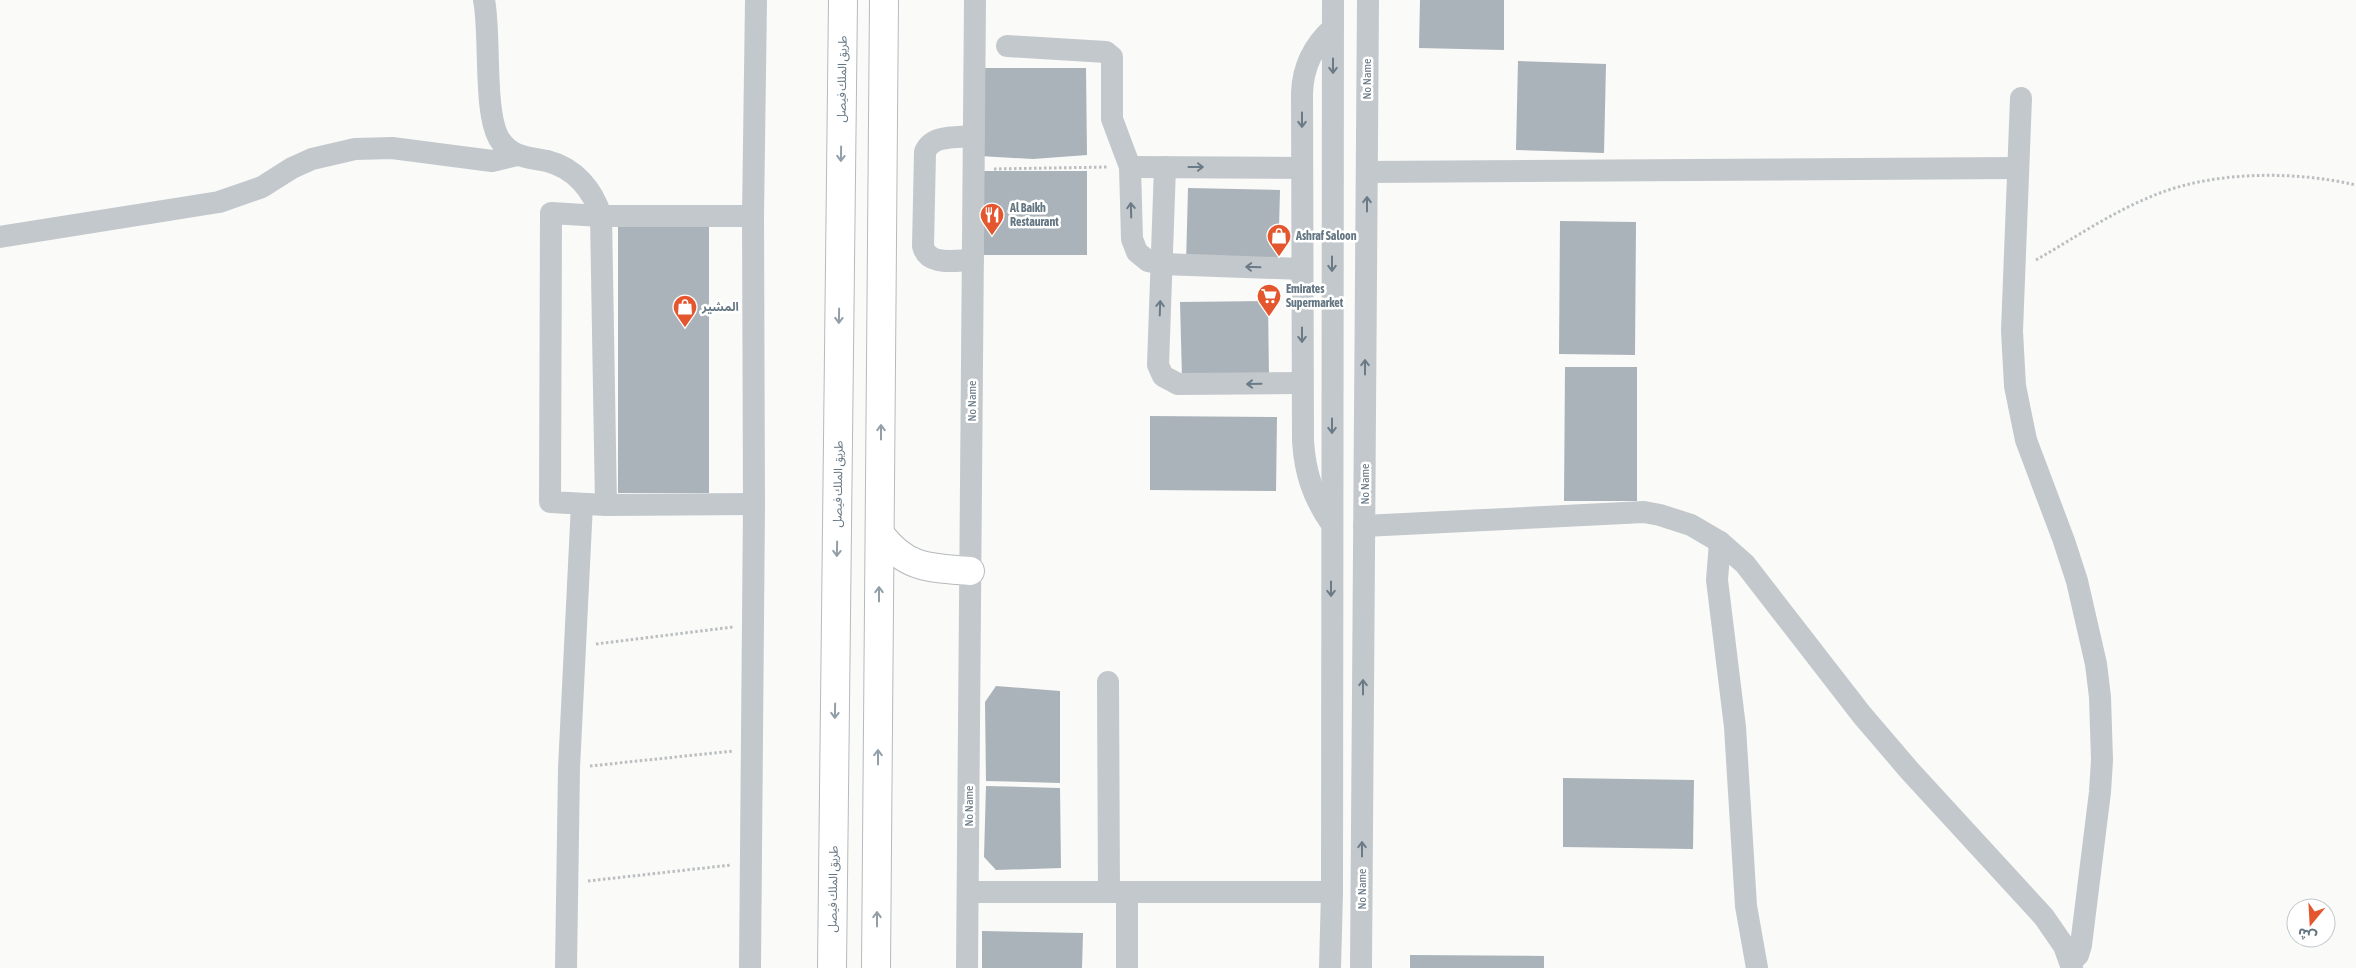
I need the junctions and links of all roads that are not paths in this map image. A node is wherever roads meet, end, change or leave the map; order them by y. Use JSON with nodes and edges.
{"nodes":[{"id":1,"x":484,"y":0,"type":"edge"},
{"id":2,"x":756,"y":0,"type":"edge"},
{"id":3,"x":843,"y":0,"type":"edge"},
{"id":4,"x":884,"y":0,"type":"edge"},
{"id":5,"x":975,"y":0,"type":"edge"},
{"id":6,"x":1333,"y":0,"type":"edge"},
{"id":7,"x":1368,"y":0,"type":"edge"},
{"id":8,"x":1333,"y":28,"type":"junction"},
{"id":9,"x":1007,"y":46,"type":"dead end"},
{"id":10,"x":2021,"y":98,"type":"dead end"},
{"id":11,"x":974,"y":136,"type":"junction"},
{"id":12,"x":517,"y":155,"type":"junction"},
{"id":13,"x":1130,"y":167,"type":"junction"},
{"id":14,"x":1165,"y":167,"type":"junction"},
{"id":15,"x":1302,"y":168,"type":"junction"},
{"id":16,"x":2018,"y":168,"type":"junction"},
{"id":17,"x":1367,"y":172,"type":"junction"},
{"id":18,"x":601,"y":216,"type":"junction"},
{"id":19,"x":752,"y":216,"type":"junction"},
{"id":20,"x":0,"y":237,"type":"edge"},
{"id":21,"x":973,"y":260,"type":"junction"},
{"id":22,"x":1162,"y":264,"type":"junction"},
{"id":23,"x":1302,"y":269,"type":"junction"},
{"id":24,"x":1302,"y":383,"type":"junction"},
{"id":25,"x":582,"y":504,"type":"junction"},
{"id":26,"x":754,"y":504,"type":"junction"},
{"id":27,"x":606,"y":505,"type":"junction"},
{"id":28,"x":1331,"y":524,"type":"junction"},
{"id":29,"x":1364,"y":526,"type":"junction"},
{"id":30,"x":880,"y":534,"type":"junction"},
{"id":31,"x":1720,"y":542,"type":"junction"},
{"id":32,"x":970,"y":572,"type":"junction"},
{"id":33,"x":1108,"y":682,"type":"dead end"},
{"id":34,"x":968,"y":892,"type":"junction"},
{"id":35,"x":1118,"y":892,"type":"junction"},
{"id":36,"x":1332,"y":892,"type":"junction"},
{"id":37,"x":2071,"y":965,"type":"edge"},
{"id":38,"x":566,"y":968,"type":"edge"},
{"id":39,"x":750,"y":968,"type":"edge"},
{"id":40,"x":832,"y":968,"type":"edge"},
{"id":41,"x":876,"y":968,"type":"edge"},
{"id":42,"x":967,"y":968,"type":"edge"},
{"id":43,"x":1127,"y":968,"type":"edge"},
{"id":44,"x":1330,"y":968,"type":"edge"},
{"id":45,"x":1361,"y":968,"type":"edge"},
{"id":46,"x":1757,"y":968,"type":"edge"}],
"edges":[{"from":1,"to":12,"type":"street"},
{"from":2,"to":19,"type":"street"},
{"from":3,"to":40,"type":"main road","name":"طريق الملك فيصل","one_way":true},
{"from":30,"to":4,"type":"main road","one_way":true},
{"from":5,"to":11,"type":"street","name":"No Name"},
{"from":6,"to":8,"type":"street"},
{"from":7,"to":17,"type":"street","name":"No Name"},
{"from":8,"to":15,"type":"street","one_way":true},
{"from":8,"to":28,"type":"street","one_way":true},
{"from":9,"to":13,"type":"street"},
{"from":10,"to":16,"type":"street"},
{"from":11,"to":21,"type":"street","name":"No Name"},
{"from":11,"to":21,"type":"street"},
{"from":12,"to":18,"type":"street"},
{"from":12,"to":20,"type":"street"},
{"from":13,"to":14,"type":"street"},
{"from":22,"to":13,"type":"street","one_way":true},
{"from":14,"to":15,"type":"street","one_way":true},
{"from":14,"to":22,"type":"street"},
{"from":15,"to":23,"type":"street"},
{"from":16,"to":17,"type":"street"},
{"from":16,"to":37,"type":"street"},
{"from":29,"to":17,"type":"street","name":"No Name","one_way":true},
{"from":18,"to":19,"type":"street"},
{"from":18,"to":25,"type":"street"},
{"from":18,"to":27,"type":"street"},
{"from":19,"to":26,"type":"street"},
{"from":21,"to":32,"type":"street","name":"No Name"},
{"from":23,"to":22,"type":"street","one_way":true},
{"from":24,"to":22,"type":"street","one_way":true},
{"from":23,"to":24,"type":"street","one_way":true},
{"from":24,"to":28,"type":"street"},
{"from":25,"to":27,"type":"street"},
{"from":25,"to":38,"type":"street"},
{"from":26,"to":27,"type":"street"},
{"from":26,"to":39,"type":"street"},
{"from":28,"to":36,"type":"street","one_way":true},
{"from":29,"to":31,"type":"street"},
{"from":45,"to":29,"type":"street","name":"No Name","one_way":true},
{"from":30,"to":32,"type":"main road"},
{"from":41,"to":30,"type":"main road","one_way":true},
{"from":31,"to":37,"type":"street"},
{"from":31,"to":46,"type":"street"},
{"from":32,"to":34,"type":"street","name":"No Name"},
{"from":33,"to":35,"type":"street"},
{"from":34,"to":35,"type":"street"},
{"from":34,"to":42,"type":"street","name":"No Name"},
{"from":35,"to":36,"type":"street"},
{"from":35,"to":43,"type":"street"},
{"from":36,"to":44,"type":"street"}]}
